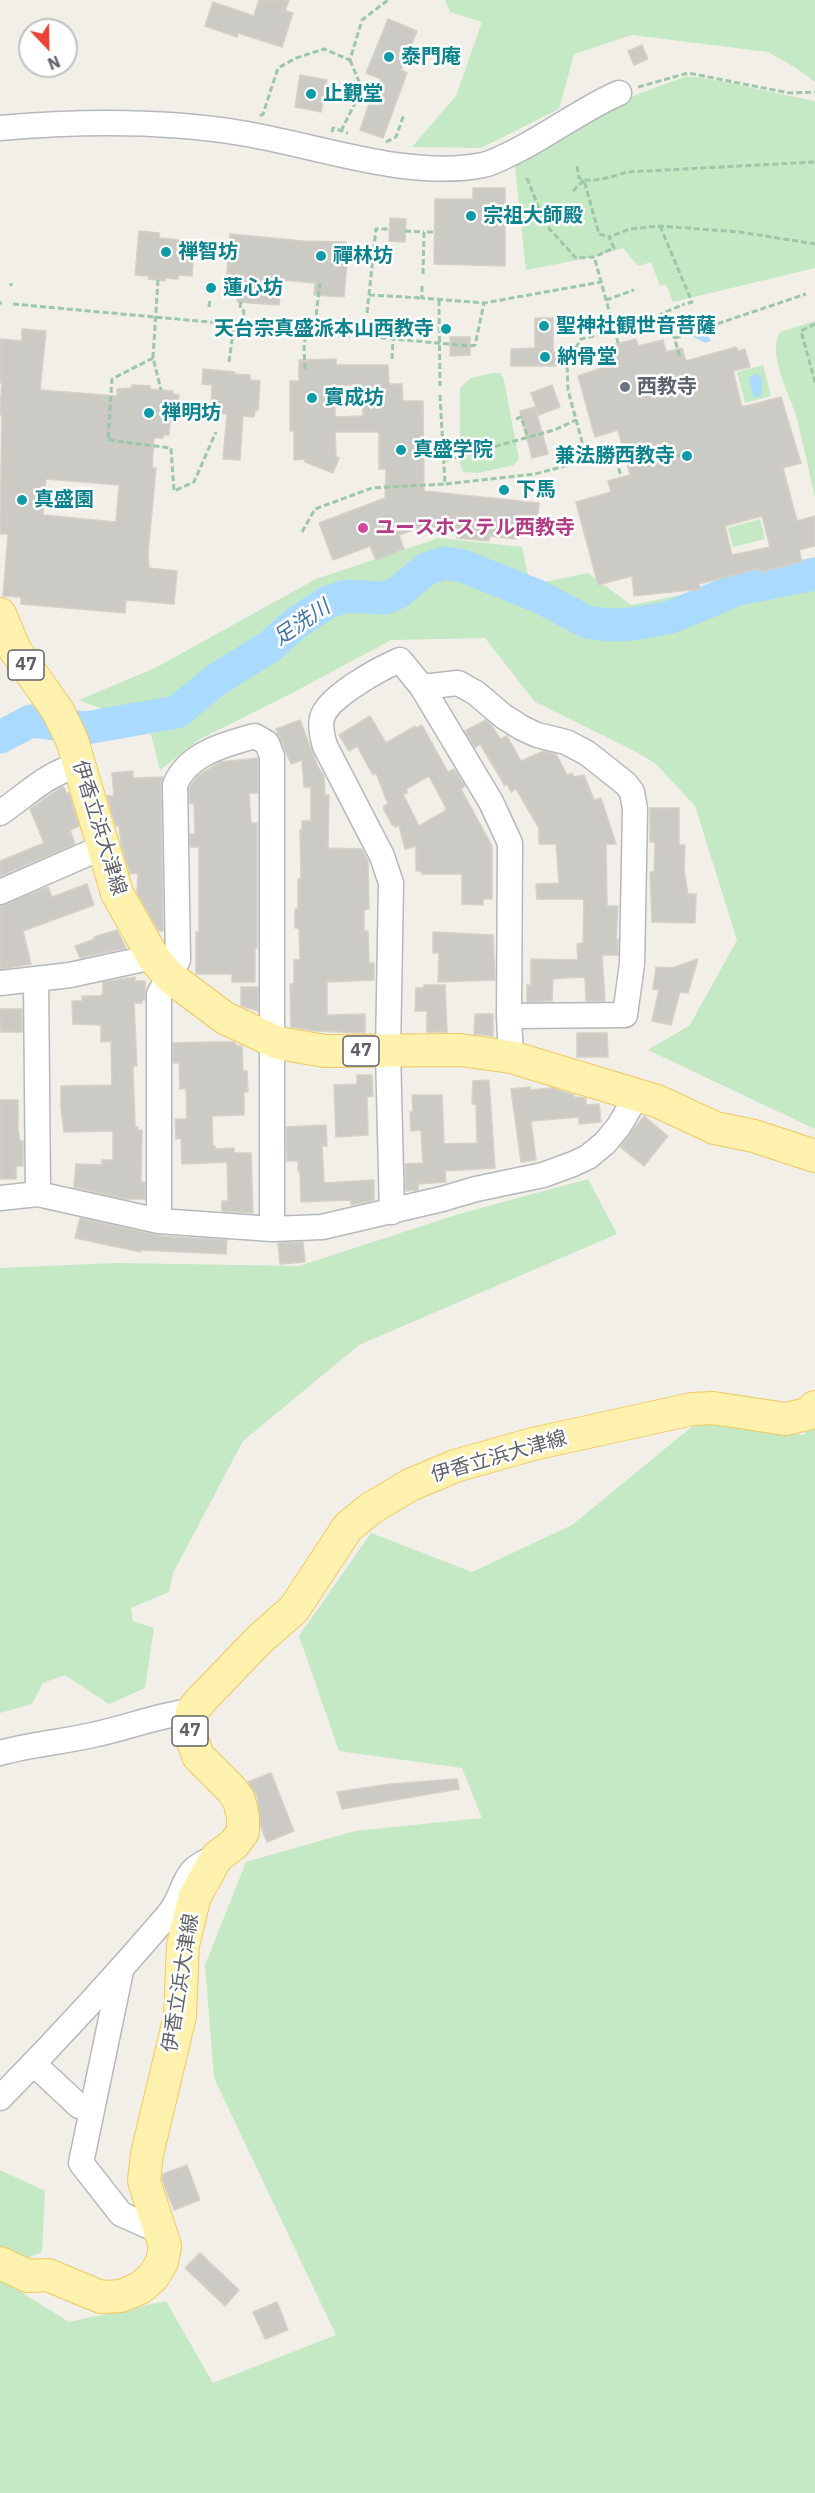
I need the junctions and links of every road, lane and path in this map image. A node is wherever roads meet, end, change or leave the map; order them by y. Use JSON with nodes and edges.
{"nodes":[{"id":1,"x":388,"y":0,"type":"edge"},
{"id":2,"x":351,"y":60,"type":"junction"},
{"id":3,"x":815,"y":92,"type":"edge"},
{"id":4,"x":619,"y":93,"type":"joint"},
{"id":5,"x":404,"y":114,"type":"dead end"},
{"id":6,"x":0,"y":128,"type":"edge"},
{"id":7,"x":240,"y":133,"type":"junction"},
{"id":8,"x":351,"y":134,"type":"dead end"},
{"id":9,"x":336,"y":141,"type":"junction"},
{"id":10,"x":379,"y":144,"type":"dead end"},
{"id":11,"x":815,"y":162,"type":"edge"},
{"id":12,"x":576,"y":166,"type":"dead end"},
{"id":13,"x":527,"y":178,"type":"dead end"},
{"id":14,"x":584,"y":180,"type":"junction"},
{"id":15,"x":573,"y":191,"type":"dead end"},
{"id":16,"x":660,"y":226,"type":"junction"},
{"id":17,"x":390,"y":229,"type":"dead end"},
{"id":18,"x":405,"y":231,"type":"dead end"},
{"id":19,"x":424,"y":232,"type":"junction"},
{"id":20,"x":435,"y":232,"type":"dead end"},
{"id":21,"x":609,"y":237,"type":"junction"},
{"id":22,"x":815,"y":244,"type":"edge"},
{"id":23,"x":594,"y":258,"type":"junction"},
{"id":24,"x":423,"y":274,"type":"dead end"},
{"id":25,"x":158,"y":280,"type":"dead end"},
{"id":26,"x":601,"y":282,"type":"junction"},
{"id":27,"x":320,"y":283,"type":"dead end"},
{"id":28,"x":422,"y":286,"type":"dead end"},
{"id":29,"x":633,"y":290,"type":"dead end"},
{"id":30,"x":242,"y":293,"type":"dead end"},
{"id":31,"x":806,"y":294,"type":"dead end"},
{"id":32,"x":369,"y":295,"type":"junction"},
{"id":33,"x":422,"y":298,"type":"junction"},
{"id":34,"x":210,"y":300,"type":"dead end"},
{"id":35,"x":438,"y":300,"type":"junction"},
{"id":36,"x":606,"y":300,"type":"junction"},
{"id":37,"x":484,"y":303,"type":"junction"},
{"id":38,"x":13,"y":304,"type":"dead end"},
{"id":39,"x":209,"y":307,"type":"dead end"},
{"id":40,"x":367,"y":313,"type":"dead end"},
{"id":41,"x":156,"y":317,"type":"junction"},
{"id":42,"x":651,"y":322,"type":"junction"},
{"id":43,"x":815,"y":324,"type":"edge"},
{"id":44,"x":234,"y":325,"type":"junction"},
{"id":45,"x":243,"y":326,"type":"junction"},
{"id":46,"x":614,"y":331,"type":"junction"},
{"id":47,"x":306,"y":332,"type":"junction"},
{"id":48,"x":315,"y":333,"type":"junction"},
{"id":49,"x":675,"y":338,"type":"junction"},
{"id":50,"x":393,"y":340,"type":"junction"},
{"id":51,"x":618,"y":343,"type":"dead end"},
{"id":52,"x":438,"y":344,"type":"junction"},
{"id":53,"x":680,"y":357,"type":"dead end"},
{"id":54,"x":153,"y":358,"type":"junction"},
{"id":55,"x":392,"y":359,"type":"dead end"},
{"id":56,"x":230,"y":362,"type":"dead end"},
{"id":57,"x":305,"y":369,"type":"dead end"},
{"id":58,"x":815,"y":382,"type":"edge"},
{"id":59,"x":440,"y":386,"type":"dead end"},
{"id":60,"x":161,"y":390,"type":"dead end"},
{"id":61,"x":440,"y":395,"type":"dead end"},
{"id":62,"x":516,"y":419,"type":"dead end"},
{"id":63,"x":576,"y":420,"type":"junction"},
{"id":64,"x":216,"y":432,"type":"dead end"},
{"id":65,"x":528,"y":438,"type":"junction"},
{"id":66,"x":688,"y":452,"type":"dead end"},
{"id":67,"x":677,"y":456,"type":"dead end"},
{"id":68,"x":587,"y":460,"type":"junction"},
{"id":69,"x":443,"y":461,"type":"junction"},
{"id":70,"x":621,"y":477,"type":"dead end"},
{"id":71,"x":445,"y":484,"type":"junction"},
{"id":72,"x":302,"y":532,"type":"dead end"},
{"id":73,"x":0,"y":614,"type":"edge"},
{"id":74,"x":422,"y":687,"type":"junction"},
{"id":75,"x":76,"y":752,"type":"junction"},
{"id":76,"x":0,"y":813,"type":"edge"},
{"id":77,"x":103,"y":847,"type":"junction"},
{"id":78,"x":0,"y":892,"type":"edge"},
{"id":79,"x":161,"y":967,"type":"junction"},
{"id":80,"x":36,"y":979,"type":"junction"},
{"id":81,"x":0,"y":983,"type":"edge"},
{"id":82,"x":509,"y":1016,"type":"junction"},
{"id":83,"x":271,"y":1040,"type":"junction"},
{"id":84,"x":388,"y":1052,"type":"junction"},
{"id":85,"x":511,"y":1057,"type":"junction"},
{"id":86,"x":637,"y":1095,"type":"junction"},
{"id":87,"x":815,"y":1156,"type":"edge"},
{"id":88,"x":38,"y":1194,"type":"junction"},
{"id":89,"x":0,"y":1198,"type":"edge"},
{"id":90,"x":392,"y":1212,"type":"junction"},
{"id":91,"x":159,"y":1221,"type":"junction"},
{"id":92,"x":272,"y":1229,"type":"junction"},
{"id":93,"x":815,"y":1407,"type":"edge"},
{"id":94,"x":192,"y":1711,"type":"junction"},
{"id":95,"x":0,"y":1753,"type":"edge"},
{"id":96,"x":217,"y":1857,"type":"junction"},
{"id":97,"x":122,"y":1969,"type":"junction"},
{"id":98,"x":34,"y":2064,"type":"junction"},
{"id":99,"x":0,"y":2098,"type":"edge"},
{"id":100,"x":90,"y":2110,"type":"junction"},
{"id":101,"x":159,"y":2231,"type":"junction"},
{"id":102,"x":0,"y":2263,"type":"edge"}],
"edges":[{"from":1,"to":2,"type":"path"},
{"from":2,"to":7,"type":"path"},
{"from":2,"to":9,"type":"path"},
{"from":3,"to":4,"type":"path"},
{"from":4,"to":9,"type":"street"},
{"from":5,"to":10,"type":"path"},
{"from":6,"to":7,"type":"street"},
{"from":7,"to":9,"type":"street"},
{"from":8,"to":9,"type":"path"},
{"from":11,"to":14,"type":"path"},
{"from":12,"to":14,"type":"path"},
{"from":13,"to":23,"type":"path"},
{"from":14,"to":15,"type":"path"},
{"from":14,"to":21,"type":"path"},
{"from":16,"to":21,"type":"path"},
{"from":16,"to":22,"type":"path"},
{"from":16,"to":42,"type":"path"},
{"from":17,"to":32,"type":"path"},
{"from":18,"to":19,"type":"path"},
{"from":19,"to":20,"type":"path"},
{"from":19,"to":24,"type":"path"},
{"from":21,"to":23,"type":"path"},
{"from":23,"to":26,"type":"path"},
{"from":25,"to":41,"type":"path"},
{"from":26,"to":36,"type":"path"},
{"from":26,"to":37,"type":"path"},
{"from":27,"to":48,"type":"path"},
{"from":28,"to":33,"type":"path"},
{"from":29,"to":36,"type":"path"},
{"from":30,"to":45,"type":"path"},
{"from":31,"to":49,"type":"path"},
{"from":32,"to":33,"type":"path"},
{"from":32,"to":40,"type":"path"},
{"from":33,"to":35,"type":"path"},
{"from":34,"to":39,"type":"path"},
{"from":35,"to":37,"type":"path"},
{"from":35,"to":52,"type":"path"},
{"from":36,"to":46,"type":"path"},
{"from":37,"to":52,"type":"path"},
{"from":38,"to":41,"type":"path"},
{"from":41,"to":44,"type":"path"},
{"from":41,"to":54,"type":"path"},
{"from":42,"to":46,"type":"path"},
{"from":42,"to":49,"type":"path"},
{"from":43,"to":58,"type":"path"},
{"from":44,"to":45,"type":"path"},
{"from":44,"to":56,"type":"path"},
{"from":45,"to":47,"type":"path"},
{"from":46,"to":51,"type":"path"},
{"from":46,"to":63,"type":"path"},
{"from":47,"to":48,"type":"path"},
{"from":47,"to":57,"type":"path"},
{"from":48,"to":50,"type":"path"},
{"from":49,"to":53,"type":"path"},
{"from":50,"to":52,"type":"path"},
{"from":50,"to":55,"type":"path"},
{"from":52,"to":59,"type":"path"},
{"from":54,"to":60,"type":"path"},
{"from":54,"to":64,"type":"path"},
{"from":61,"to":69,"type":"path"},
{"from":62,"to":65,"type":"path"},
{"from":63,"to":65,"type":"path"},
{"from":63,"to":68,"type":"path"},
{"from":65,"to":69,"type":"path"},
{"from":66,"to":67,"type":"path"},
{"from":68,"to":70,"type":"path"},
{"from":68,"to":71,"type":"path"},
{"from":69,"to":71,"type":"path"},
{"from":71,"to":72,"type":"path"},
{"from":73,"to":75,"type":"main road","name":"伊香立浜大津線","number":"47"},
{"from":74,"to":82,"type":"street"},
{"from":74,"to":82,"type":"street"},
{"from":74,"to":84,"type":"street"},
{"from":75,"to":76,"type":"street"},
{"from":75,"to":77,"type":"main road","name":"伊香立浜大津線","number":"47"},
{"from":77,"to":78,"type":"street"},
{"from":77,"to":79,"type":"main road","name":"伊香立浜大津線","number":"47"},
{"from":79,"to":80,"type":"street"},
{"from":79,"to":83,"type":"main road","name":"伊香立浜大津線","number":"47"},
{"from":79,"to":83,"type":"street"},
{"from":79,"to":91,"type":"street"},
{"from":80,"to":81,"type":"street"},
{"from":80,"to":88,"type":"street"},
{"from":82,"to":85,"type":"street"},
{"from":83,"to":84,"type":"main road","name":"伊香立浜大津線","number":"47"},
{"from":83,"to":92,"type":"street"},
{"from":84,"to":85,"type":"main road","name":"伊香立浜大津線","number":"47"},
{"from":84,"to":90,"type":"street"},
{"from":85,"to":86,"type":"main road","name":"伊香立浜大津線","number":"47"},
{"from":86,"to":87,"type":"main road","name":"伊香立浜大津線","number":"47"},
{"from":86,"to":90,"type":"street"},
{"from":88,"to":89,"type":"street"},
{"from":88,"to":91,"type":"street"},
{"from":90,"to":92,"type":"street"},
{"from":91,"to":92,"type":"street"},
{"from":93,"to":94,"type":"main road","name":"伊香立浜大津線","number":"47"},
{"from":94,"to":95,"type":"street"},
{"from":94,"to":96,"type":"main road","name":"伊香立浜大津線","number":"47"},
{"from":96,"to":97,"type":"street"},
{"from":96,"to":101,"type":"main road","name":"伊香立浜大津線","number":"47"},
{"from":97,"to":98,"type":"street"},
{"from":97,"to":100,"type":"street"},
{"from":98,"to":99,"type":"street"},
{"from":98,"to":100,"type":"street"},
{"from":100,"to":101,"type":"street"},
{"from":101,"to":102,"type":"main road","name":"伊香立浜大津線","number":"47"}]}
